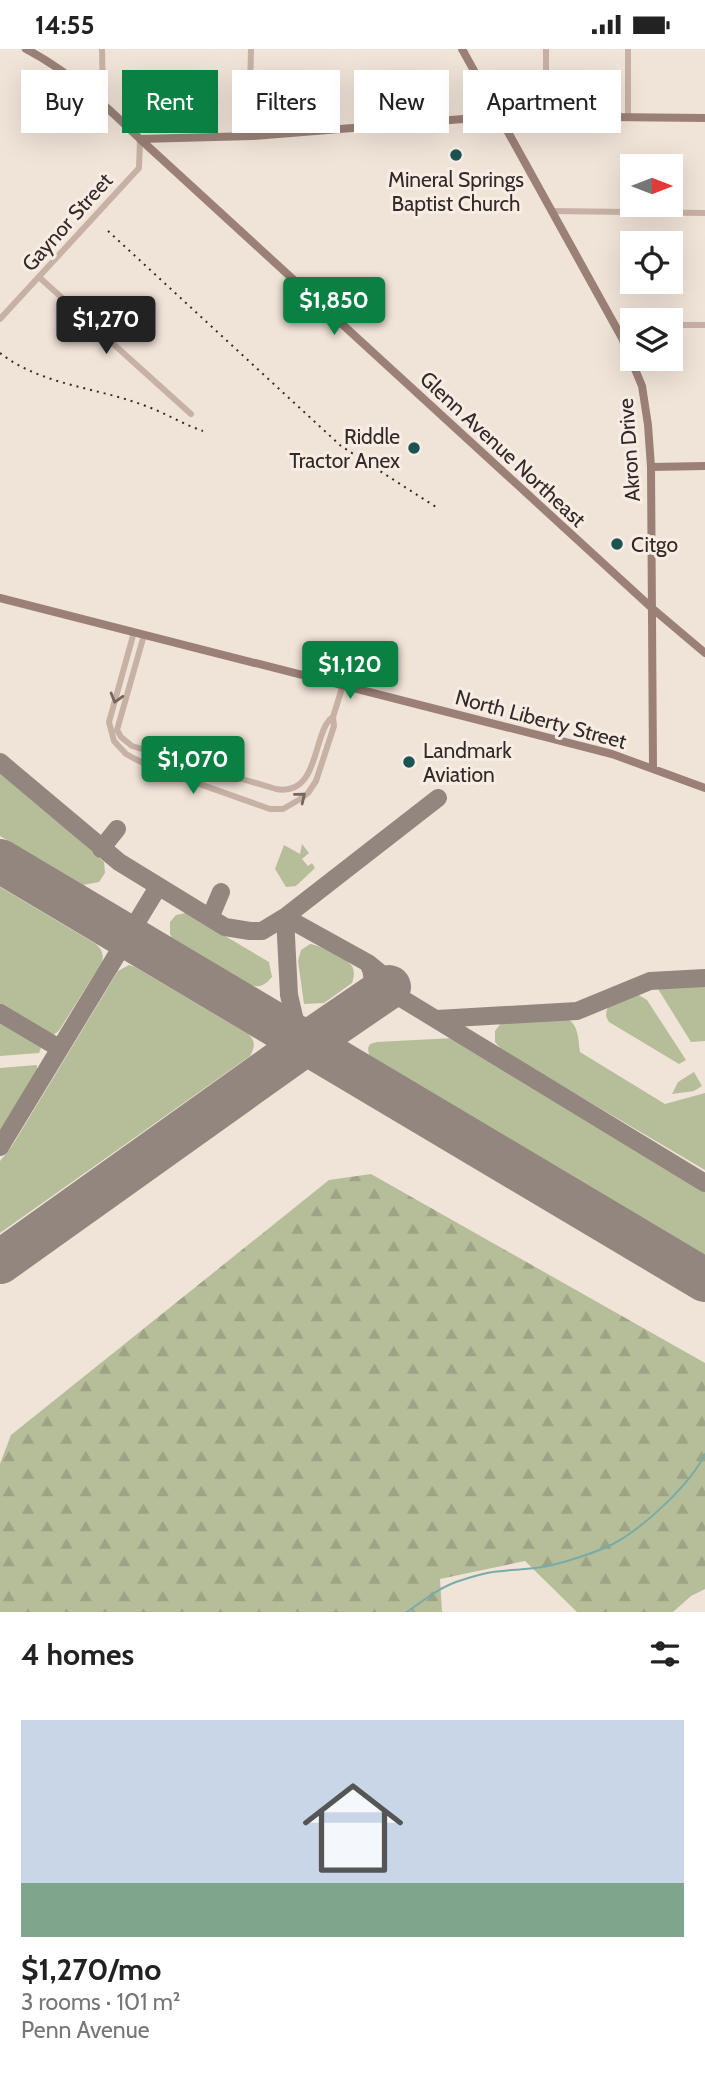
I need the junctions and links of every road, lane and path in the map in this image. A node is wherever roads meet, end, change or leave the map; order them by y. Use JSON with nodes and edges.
{"nodes":[{"id":1,"x":26,"y":49,"type":"edge"},
{"id":2,"x":102,"y":49,"type":"edge"},
{"id":3,"x":251,"y":49,"type":"edge"},
{"id":4,"x":462,"y":49,"type":"edge"},
{"id":5,"x":546,"y":49,"type":"edge"},
{"id":6,"x":628,"y":49,"type":"edge"},
{"id":7,"x":61,"y":70,"type":"edge"},
{"id":8,"x":102,"y":70,"type":"edge"},
{"id":9,"x":474,"y":70,"type":"edge"},
{"id":10,"x":546,"y":70,"type":"edge"},
{"id":11,"x":108,"y":107,"type":"edge"},
{"id":12,"x":621,"y":117,"type":"edge"},
{"id":13,"x":628,"y":117,"type":"junction"},
{"id":14,"x":705,"y":118,"type":"edge"},
{"id":15,"x":463,"y":119,"type":"edge"},
{"id":16,"x":509,"y":133,"type":"edge"},
{"id":17,"x":249,"y":136,"type":"junction"},
{"id":18,"x":140,"y":139,"type":"junction"},
{"id":19,"x":552,"y":211,"type":"junction"},
{"id":20,"x":705,"y":213,"type":"edge"},
{"id":21,"x":40,"y":278,"type":"junction"},
{"id":22,"x":0,"y":319,"type":"edge"},
{"id":23,"x":683,"y":325,"type":"edge"},
{"id":24,"x":705,"y":325,"type":"edge"},
{"id":25,"x":620,"y":334,"type":"edge"},
{"id":26,"x":636,"y":371,"type":"edge"},
{"id":27,"x":191,"y":414,"type":"dead end"},
{"id":28,"x":705,"y":466,"type":"edge"},
{"id":29,"x":651,"y":467,"type":"junction"},
{"id":30,"x":0,"y":598,"type":"edge"},
{"id":31,"x":653,"y":609,"type":"junction"},
{"id":32,"x":134,"y":632,"type":"junction"},
{"id":33,"x":144,"y":635,"type":"junction"},
{"id":34,"x":705,"y":653,"type":"edge"},
{"id":35,"x":124,"y":668,"type":"junction"},
{"id":36,"x":133,"y":670,"type":"junction"},
{"id":37,"x":343,"y":685,"type":"junction"},
{"id":38,"x":333,"y":717,"type":"junction"},
{"id":39,"x":110,"y":719,"type":"junction"},
{"id":40,"x":118,"y":721,"type":"junction"},
{"id":41,"x":653,"y":768,"type":"junction"},
{"id":42,"x":705,"y":788,"type":"edge"}],
"edges":[{"from":1,"to":7,"type":"street","name":"Glenn Avenue Northeast"},
{"from":2,"to":8,"type":"street"},
{"from":3,"to":17,"type":"street"},
{"from":4,"to":9,"type":"street","name":"Akron Drive"},
{"from":5,"to":10,"type":"street"},
{"from":6,"to":13,"type":"street"},
{"from":11,"to":18,"type":"street","name":"Glenn Avenue Northeast"},
{"from":12,"to":13,"type":"street"},
{"from":13,"to":14,"type":"street"},
{"from":15,"to":17,"type":"street"},
{"from":16,"to":19,"type":"street","name":"Akron Drive"},
{"from":17,"to":18,"type":"street"},
{"from":18,"to":21,"type":"street","name":"Gaynor Street"},
{"from":18,"to":31,"type":"street","name":"Glenn Avenue Northeast"},
{"from":19,"to":20,"type":"street"},
{"from":19,"to":25,"type":"street","name":"Akron Drive"},
{"from":21,"to":22,"type":"street","name":"Gaynor Street"},
{"from":21,"to":27,"type":"street"},
{"from":23,"to":24,"type":"street"},
{"from":26,"to":29,"type":"street","name":"Akron Drive"},
{"from":28,"to":29,"type":"street"},
{"from":29,"to":31,"type":"street","name":"Akron Drive"},
{"from":30,"to":32,"type":"street","name":"North Liberty Street"},
{"from":31,"to":34,"type":"street","name":"Glenn Avenue Northeast"},
{"from":31,"to":41,"type":"street","name":"Akron Drive"},
{"from":32,"to":33,"type":"street","name":"North Liberty Street"},
{"from":32,"to":35,"type":"street"},
{"from":33,"to":36,"type":"street"},
{"from":33,"to":37,"type":"street","name":"North Liberty Street"},
{"from":35,"to":36,"type":"street"},
{"from":35,"to":39,"type":"street","one_way":true},
{"from":36,"to":40,"type":"street"},
{"from":37,"to":38,"type":"street"},
{"from":37,"to":41,"type":"street","name":"North Liberty Street"},
{"from":39,"to":38,"type":"street","one_way":true},
{"from":38,"to":40,"type":"street"},
{"from":39,"to":40,"type":"street"},
{"from":41,"to":42,"type":"street","name":"North Liberty Street"}]}
